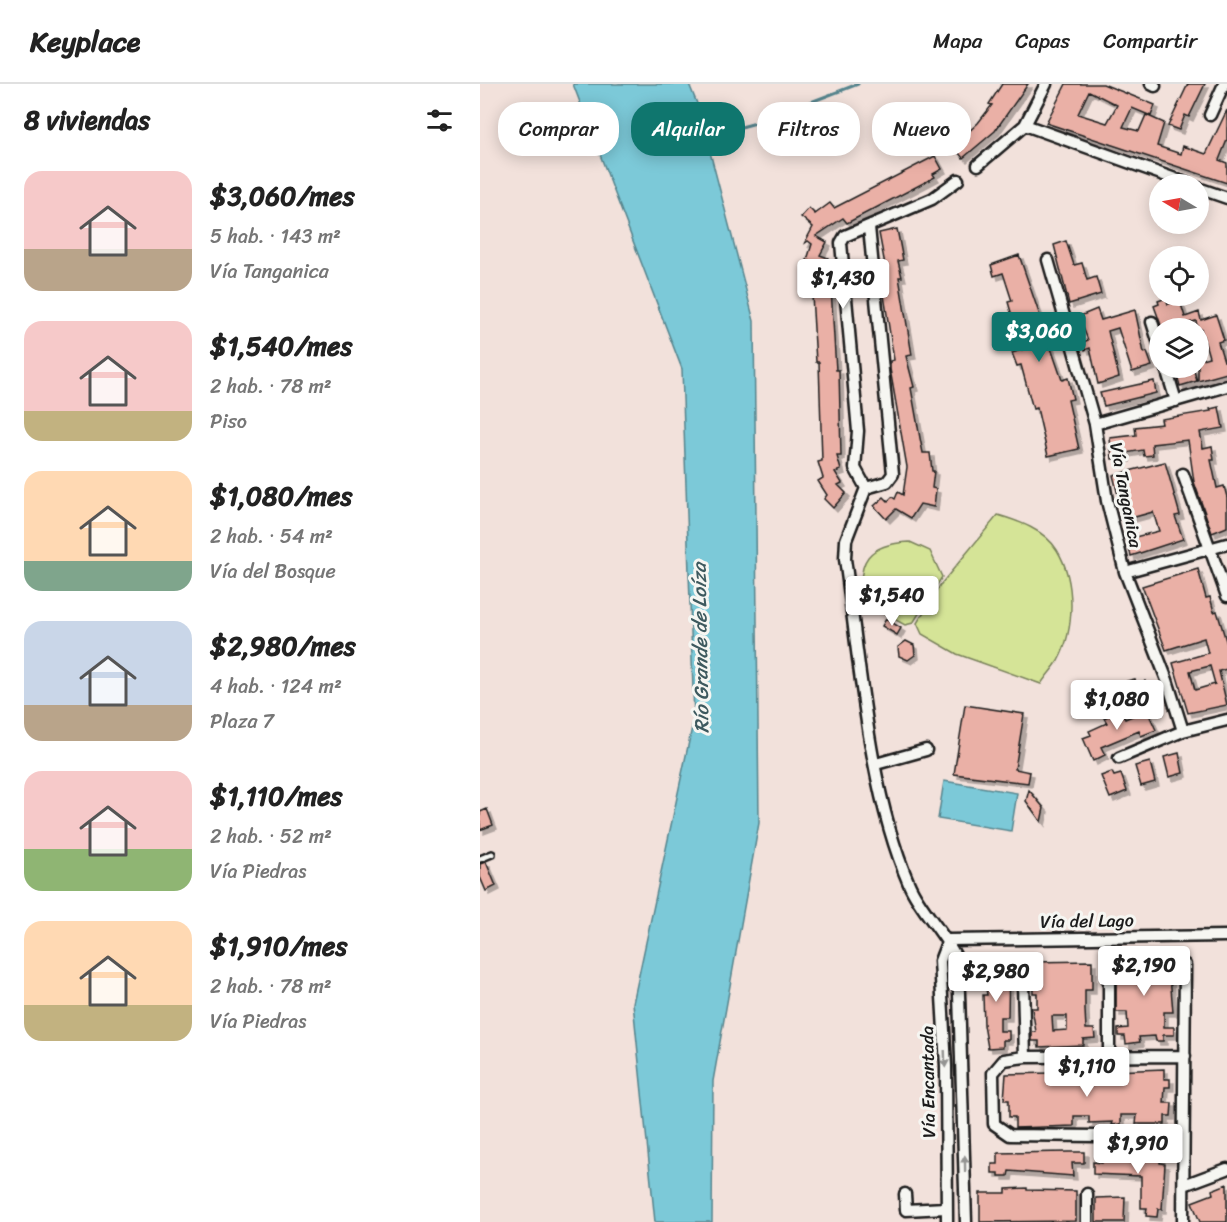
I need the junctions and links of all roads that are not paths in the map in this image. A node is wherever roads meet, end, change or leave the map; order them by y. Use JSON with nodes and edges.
{"nodes":[{"id":1,"x":1046,"y":84,"type":"edge"},
{"id":2,"x":1224,"y":84,"type":"edge"},
{"id":3,"x":1210,"y":115,"type":"dead end"},
{"id":4,"x":1025,"y":125,"type":"junction"},
{"id":5,"x":978,"y":165,"type":"dead end"},
{"id":6,"x":1161,"y":174,"type":"edge"},
{"id":7,"x":958,"y":180,"type":"dead end"},
{"id":8,"x":1209,"y":192,"type":"edge"},
{"id":9,"x":1227,"y":198,"type":"edge"},
{"id":10,"x":869,"y":227,"type":"junction"},
{"id":11,"x":1048,"y":260,"type":"dead end"},
{"id":12,"x":1169,"y":378,"type":"edge"},
{"id":13,"x":1227,"y":386,"type":"edge"},
{"id":14,"x":1176,"y":401,"type":"junction"},
{"id":15,"x":1095,"y":424,"type":"junction"},
{"id":16,"x":1183,"y":474,"type":"dead end"},
{"id":17,"x":866,"y":488,"type":"junction"},
{"id":18,"x":1227,"y":544,"type":"edge"},
{"id":19,"x":1210,"y":549,"type":"junction"},
{"id":20,"x":1125,"y":572,"type":"junction"},
{"id":21,"x":1227,"y":596,"type":"edge"},
{"id":22,"x":1227,"y":720,"type":"edge"},
{"id":23,"x":1183,"y":731,"type":"junction"},
{"id":24,"x":926,"y":750,"type":"dead end"},
{"id":25,"x":1119,"y":758,"type":"dead end"},
{"id":26,"x":876,"y":764,"type":"junction"},
{"id":27,"x":492,"y":854,"type":"dead end"},
{"id":28,"x":480,"y":859,"type":"edge"},
{"id":29,"x":1227,"y":936,"type":"edge"},
{"id":30,"x":948,"y":939,"type":"junction"},
{"id":31,"x":1185,"y":965,"type":"dead end"},
{"id":32,"x":1109,"y":976,"type":"dead end"},
{"id":33,"x":1023,"y":983,"type":"dead end"},
{"id":34,"x":1109,"y":1056,"type":"junction"},
{"id":35,"x":1185,"y":1056,"type":"junction"},
{"id":36,"x":1025,"y":1057,"type":"junction"},
{"id":37,"x":1182,"y":1137,"type":"junction"},
{"id":38,"x":1227,"y":1169,"type":"edge"},
{"id":39,"x":1184,"y":1185,"type":"junction"},
{"id":40,"x":905,"y":1194,"type":"dead end"},
{"id":41,"x":1087,"y":1194,"type":"dead end"},
{"id":42,"x":946,"y":1208,"type":"junction"},
{"id":43,"x":947,"y":1222,"type":"edge"},
{"id":44,"x":966,"y":1222,"type":"edge"},
{"id":45,"x":1087,"y":1222,"type":"edge"},
{"id":46,"x":1183,"y":1222,"type":"edge"}],
"edges":[{"from":1,"to":4,"type":"street"},
{"from":2,"to":3,"type":"street"},
{"from":4,"to":5,"type":"street"},
{"from":4,"to":6,"type":"street"},
{"from":7,"to":10,"type":"street"},
{"from":8,"to":9,"type":"street"},
{"from":10,"to":17,"type":"street"},
{"from":10,"to":17,"type":"street"},
{"from":11,"to":15,"type":"street","name":"Vía Tanganica"},
{"from":12,"to":14,"type":"street"},
{"from":13,"to":14,"type":"street"},
{"from":14,"to":15,"type":"street"},
{"from":15,"to":20,"type":"street","name":"Vía Tanganica"},
{"from":16,"to":19,"type":"street"},
{"from":17,"to":26,"type":"street"},
{"from":18,"to":19,"type":"street"},
{"from":19,"to":20,"type":"street"},
{"from":19,"to":21,"type":"street"},
{"from":20,"to":23,"type":"street","name":"Vía Tanganica"},
{"from":22,"to":23,"type":"street"},
{"from":23,"to":25,"type":"street"},
{"from":24,"to":26,"type":"street"},
{"from":26,"to":30,"type":"street"},
{"from":27,"to":28,"type":"lane"},
{"from":29,"to":30,"type":"street","name":"Vía del Lago"},
{"from":30,"to":42,"type":"street","name":"Vía Encantada","one_way":true},
{"from":44,"to":30,"type":"street","name":"Vía Encantada","one_way":true},
{"from":31,"to":35,"type":"street"},
{"from":32,"to":34,"type":"street"},
{"from":33,"to":36,"type":"street"},
{"from":34,"to":35,"type":"street"},
{"from":34,"to":36,"type":"street"},
{"from":35,"to":37,"type":"street"},
{"from":36,"to":37,"type":"street"},
{"from":37,"to":39,"type":"street"},
{"from":38,"to":39,"type":"street"},
{"from":39,"to":46,"type":"street"},
{"from":40,"to":42,"type":"street"},
{"from":41,"to":45,"type":"street"},
{"from":42,"to":43,"type":"street","name":"Vía Encantada"}]}
